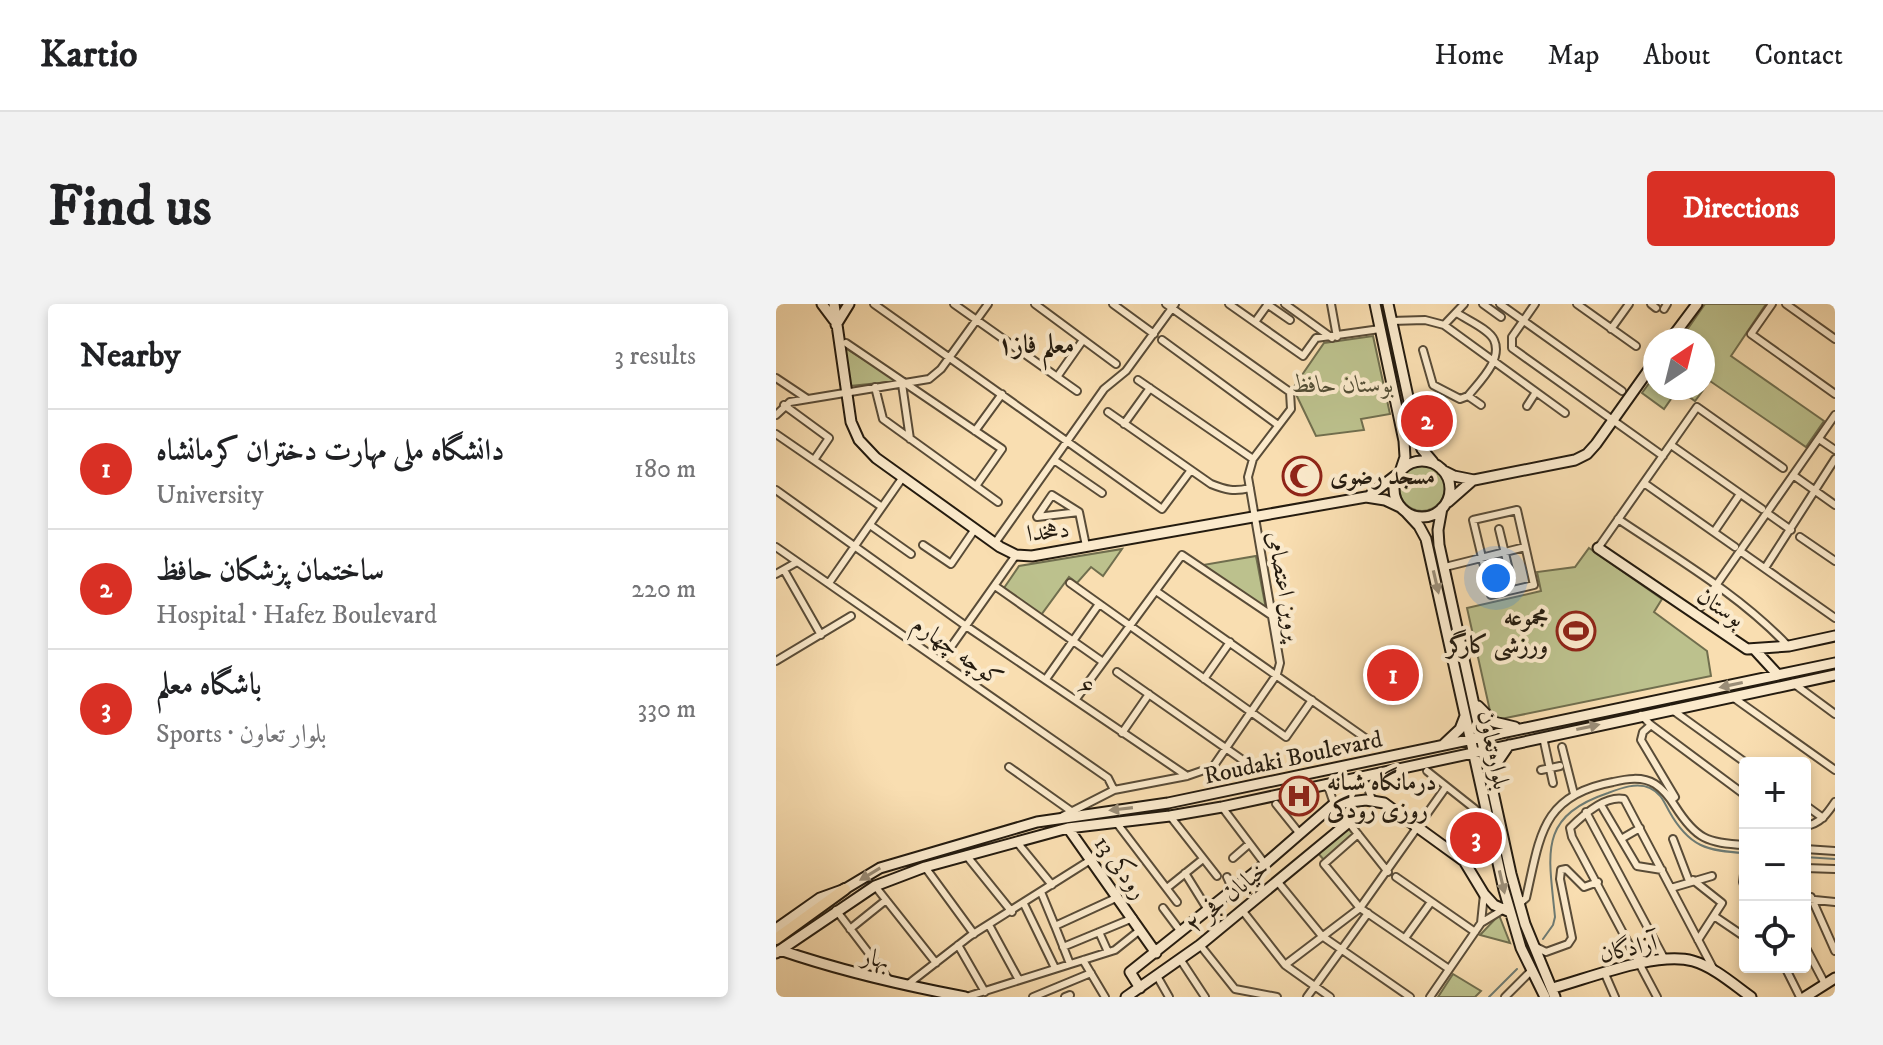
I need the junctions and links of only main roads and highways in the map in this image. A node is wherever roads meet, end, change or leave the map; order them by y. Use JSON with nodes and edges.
{"nodes":[{"id":1,"x":822,"y":304,"type":"edge"},
{"id":2,"x":834,"y":304,"type":"edge"},
{"id":3,"x":849,"y":304,"type":"edge"},
{"id":4,"x":1375,"y":304,"type":"edge"},
{"id":5,"x":1388,"y":304,"type":"edge"},
{"id":6,"x":1697,"y":304,"type":"edge"},
{"id":7,"x":836,"y":325,"type":"junction"},
{"id":8,"x":1679,"y":328,"type":"edge"},
{"id":9,"x":1643,"y":378,"type":"edge"},
{"id":10,"x":1439,"y":467,"type":"junction"},
{"id":11,"x":1399,"y":472,"type":"junction"},
{"id":12,"x":1474,"y":480,"type":"junction"},
{"id":13,"x":1366,"y":497,"type":"junction"},
{"id":14,"x":1444,"y":506,"type":"junction"},
{"id":15,"x":1403,"y":510,"type":"junction"},
{"id":16,"x":1598,"y":548,"type":"road end"},
{"id":17,"x":1835,"y":636,"type":"edge"},
{"id":18,"x":1755,"y":650,"type":"junction"},
{"id":19,"x":1835,"y":663,"type":"edge"},
{"id":20,"x":1778,"y":675,"type":"junction"},
{"id":21,"x":1835,"y":675,"type":"edge"},
{"id":22,"x":1473,"y":696,"type":"junction"},
{"id":23,"x":1466,"y":713,"type":"junction"},
{"id":24,"x":1522,"y":728,"type":"junction"},
{"id":25,"x":1478,"y":744,"type":"junction"},
{"id":26,"x":1509,"y":745,"type":"junction"},
{"id":27,"x":1443,"y":746,"type":"junction"},
{"id":28,"x":1448,"y":756,"type":"junction"},
{"id":29,"x":1478,"y":772,"type":"junction"},
{"id":30,"x":1490,"y":773,"type":"junction"},
{"id":31,"x":1168,"y":803,"type":"junction"},
{"id":32,"x":1170,"y":816,"type":"junction"},
{"id":33,"x":1349,"y":822,"type":"road end"},
{"id":34,"x":1068,"y":828,"type":"junction"},
{"id":35,"x":845,"y":889,"type":"junction"},
{"id":36,"x":1507,"y":910,"type":"junction"},
{"id":37,"x":776,"y":929,"type":"edge"},
{"id":38,"x":776,"y":939,"type":"edge"},
{"id":39,"x":778,"y":952,"type":"edge"},
{"id":40,"x":1156,"y":953,"type":"junction"},
{"id":41,"x":1835,"y":978,"type":"edge"},
{"id":42,"x":1554,"y":993,"type":"edge"},
{"id":43,"x":929,"y":994,"type":"edge"},
{"id":44,"x":1133,"y":994,"type":"edge"},
{"id":45,"x":966,"y":997,"type":"edge"},
{"id":46,"x":1545,"y":997,"type":"edge"},
{"id":47,"x":1751,"y":997,"type":"edge"},
{"id":48,"x":1803,"y":997,"type":"edge"}],
"edges":[{"from":1,"to":7,"type":"main road"},
{"from":2,"to":7,"type":"main road","name":"دهخدا"},
{"from":3,"to":7,"type":"main road"},
{"from":4,"to":11,"type":"main road"},
{"from":5,"to":10,"type":"main road"},
{"from":6,"to":8,"type":"main road"},
{"from":7,"to":13,"type":"main road","name":"دهخدا"},
{"from":9,"to":12,"type":"main road"},
{"from":10,"to":11,"type":"main road"},
{"from":10,"to":12,"type":"main road"},
{"from":10,"to":14,"type":"main road"},
{"from":11,"to":13,"type":"main road"},
{"from":11,"to":15,"type":"main road"},
{"from":12,"to":14,"type":"main road"},
{"from":13,"to":15,"type":"main road"},
{"from":14,"to":15,"type":"main road"},
{"from":14,"to":22,"type":"main road","name":"بلوار تعاون"},
{"from":15,"to":23,"type":"main road","name":"بلوار تعاون","one_way":true},
{"from":16,"to":18,"type":"main road","name":"بوستان"},
{"from":17,"to":18,"type":"main road","name":"بوستان"},
{"from":18,"to":20,"type":"main road"},
{"from":19,"to":20,"type":"main road","name":"Roudaki Boulevard"},
{"from":20,"to":24,"type":"main road","name":"Roudaki Boulevard","one_way":true},
{"from":26,"to":21,"type":"main road","name":"Roudaki Boulevard","one_way":true},
{"from":22,"to":24,"type":"main road"},
{"from":22,"to":25,"type":"main road","name":"بلوار تعاون"},
{"from":23,"to":25,"type":"main road","name":"بلوار تعاون"},
{"from":23,"to":27,"type":"main road"},
{"from":24,"to":25,"type":"main road","name":"Roudaki Boulevard"},
{"from":25,"to":26,"type":"main road","name":"Roudaki Boulevard"},
{"from":25,"to":27,"type":"main road","name":"Roudaki Boulevard"},
{"from":25,"to":28,"type":"main road","name":"Roudaki Boulevard"},
{"from":25,"to":29,"type":"main road","name":"بلوار تعاون"},
{"from":25,"to":30,"type":"main road","name":"بلوار تعاون"},
{"from":26,"to":30,"type":"main road"},
{"from":27,"to":31,"type":"main road","name":"Roudaki Boulevard"},
{"from":28,"to":29,"type":"main road"},
{"from":28,"to":32,"type":"main road","name":"Roudaki Boulevard"},
{"from":29,"to":36,"type":"main road","name":"بلوار تعاون","one_way":true},
{"from":30,"to":42,"type":"main road","name":"بلوار تعاون"},
{"from":31,"to":32,"type":"main road"},
{"from":31,"to":35,"type":"main road","name":"Roudaki Boulevard","one_way":true},
{"from":32,"to":34,"type":"main road","name":"Roudaki Boulevard"},
{"from":33,"to":44,"type":"main road","name":"خیابان فجر ۲"},
{"from":34,"to":39,"type":"main road","name":"Roudaki Boulevard"},
{"from":34,"to":40,"type":"main road","name":"رودکی 13"},
{"from":35,"to":37,"type":"main road","name":"Roudaki Boulevard"},
{"from":35,"to":38,"type":"main road"},
{"from":36,"to":40,"type":"main road"},
{"from":36,"to":46,"type":"main road","name":"بلوار تعاون"},
{"from":39,"to":43,"type":"main road","name":"بهار"},
{"from":40,"to":44,"type":"main road"},
{"from":41,"to":48,"type":"main road"},
{"from":42,"to":47,"type":"main road","name":"آزادگان"},
{"from":43,"to":45,"type":"main road","name":"بهار"}]}
